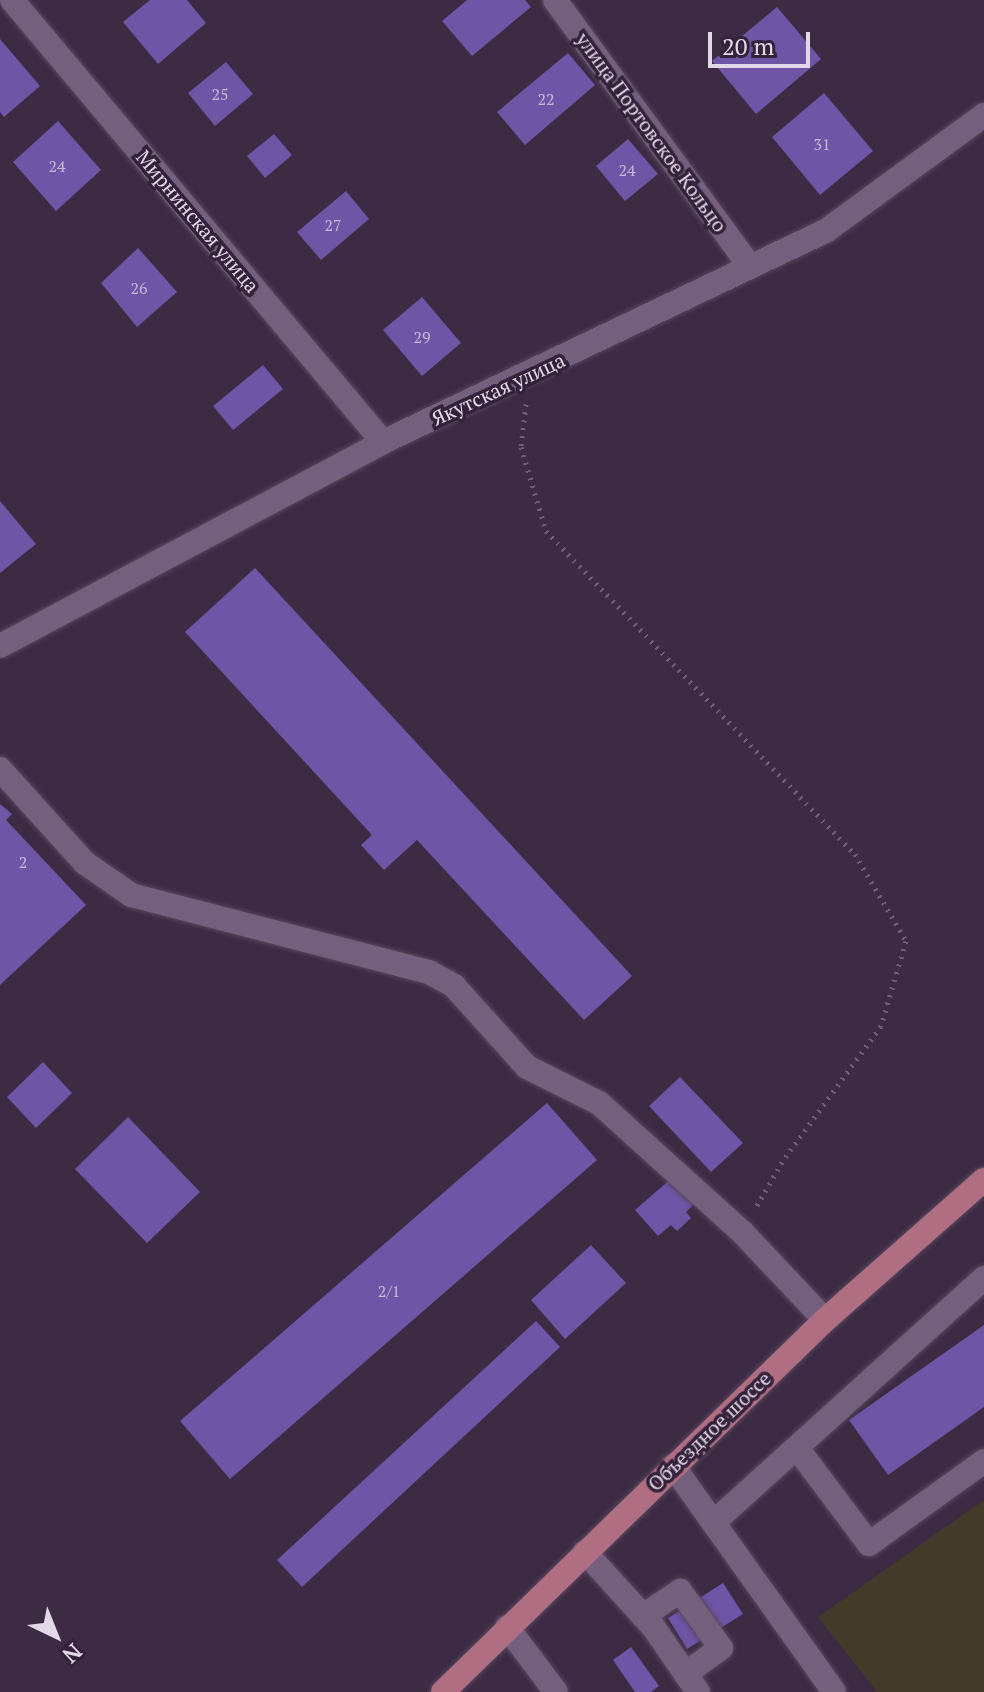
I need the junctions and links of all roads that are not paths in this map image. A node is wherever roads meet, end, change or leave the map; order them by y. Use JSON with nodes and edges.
{"nodes":[{"id":1,"x":12,"y":0,"type":"edge"},
{"id":2,"x":555,"y":0,"type":"edge"},
{"id":3,"x":984,"y":115,"type":"edge"},
{"id":4,"x":749,"y":265,"type":"junction"},
{"id":5,"x":383,"y":442,"type":"junction"},
{"id":6,"x":0,"y":646,"type":"edge"},
{"id":7,"x":0,"y":769,"type":"edge"},
{"id":8,"x":984,"y":1180,"type":"edge"},
{"id":9,"x":984,"y":1278,"type":"edge"},
{"id":10,"x":825,"y":1320,"type":"junction"},
{"id":11,"x":797,"y":1448,"type":"junction"},
{"id":12,"x":984,"y":1461,"type":"edge"},
{"id":13,"x":673,"y":1466,"type":"junction"},
{"id":14,"x":714,"y":1522,"type":"junction"},
{"id":15,"x":585,"y":1552,"type":"junction"},
{"id":16,"x":643,"y":1616,"type":"junction"},
{"id":17,"x":507,"y":1627,"type":"junction"},
{"id":18,"x":691,"y":1683,"type":"edge"},
{"id":19,"x":443,"y":1692,"type":"edge"},
{"id":20,"x":556,"y":1692,"type":"edge"},
{"id":21,"x":834,"y":1692,"type":"edge"}],
"edges":[{"from":1,"to":5,"type":"street","name":"Мирнинская улица"},
{"from":2,"to":4,"type":"street","name":"улица Портовское Кольцо"},
{"from":3,"to":4,"type":"street","name":"Якутская улица"},
{"from":4,"to":5,"type":"street","name":"Якутская улица"},
{"from":5,"to":6,"type":"street","name":"Якутская улица"},
{"from":7,"to":10,"type":"street"},
{"from":8,"to":10,"type":"main road","name":"Объездное шоссе"},
{"from":9,"to":11,"type":"street"},
{"from":10,"to":13,"type":"main road","name":"Объездное шоссе"},
{"from":11,"to":12,"type":"street"},
{"from":11,"to":14,"type":"street"},
{"from":13,"to":14,"type":"street"},
{"from":13,"to":15,"type":"main road","name":"Объездное шоссе"},
{"from":14,"to":21,"type":"street"},
{"from":15,"to":16,"type":"street"},
{"from":15,"to":17,"type":"main road","name":"Объездное шоссе"},
{"from":16,"to":18,"type":"street"},
{"from":16,"to":18,"type":"street"},
{"from":17,"to":19,"type":"main road","name":"Объездное шоссе"},
{"from":17,"to":20,"type":"street"}]}
